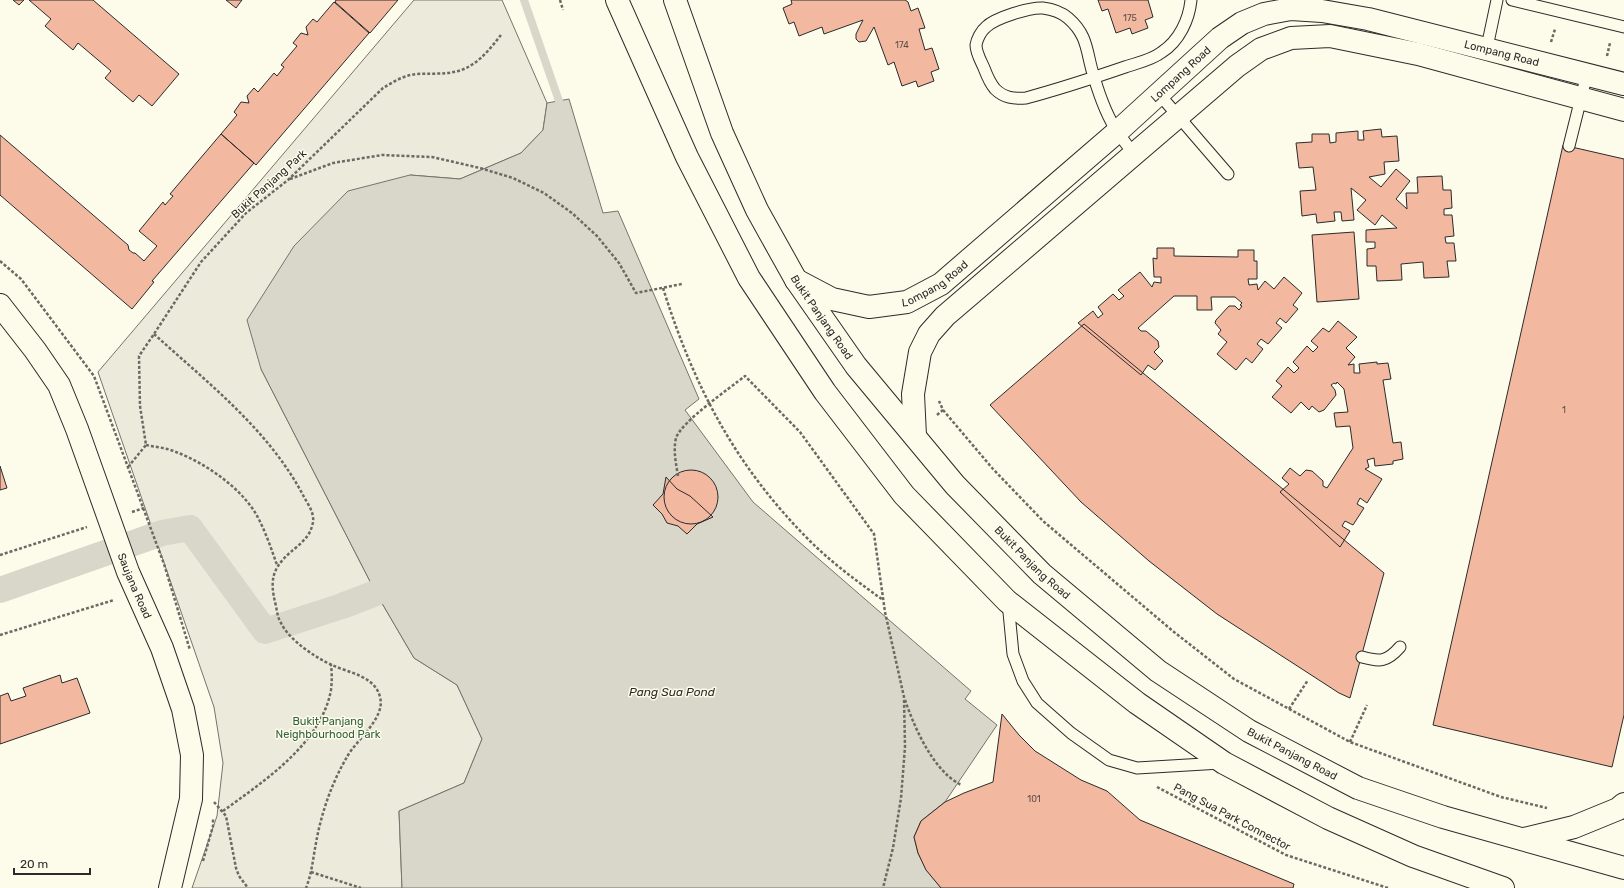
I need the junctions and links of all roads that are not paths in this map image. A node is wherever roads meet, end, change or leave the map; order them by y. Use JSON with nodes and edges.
{"nodes":[{"id":1,"x":616,"y":0,"type":"edge"},
{"id":2,"x":675,"y":0,"type":"edge"},
{"id":3,"x":1191,"y":0,"type":"edge"},
{"id":4,"x":1495,"y":0,"type":"edge"},
{"id":5,"x":1512,"y":0,"type":"edge"},
{"id":6,"x":1624,"y":27,"type":"edge"},
{"id":7,"x":1487,"y":48,"type":"junction"},
{"id":8,"x":1482,"y":72,"type":"junction"},
{"id":9,"x":1587,"y":74,"type":"junction"},
{"id":10,"x":1094,"y":77,"type":"junction"},
{"id":11,"x":1624,"y":84,"type":"edge"},
{"id":12,"x":1159,"y":94,"type":"junction"},
{"id":13,"x":1582,"y":98,"type":"junction"},
{"id":14,"x":1624,"y":110,"type":"edge"},
{"id":15,"x":1178,"y":117,"type":"junction"},
{"id":16,"x":1118,"y":132,"type":"junction"},
{"id":17,"x":1569,"y":146,"type":"dead end"},
{"id":18,"x":1134,"y":154,"type":"junction"},
{"id":19,"x":1228,"y":174,"type":"dead end"},
{"id":20,"x":796,"y":280,"type":"junction"},
{"id":21,"x":0,"y":305,"type":"edge"},
{"id":22,"x":915,"y":435,"type":"junction"},
{"id":23,"x":1007,"y":601,"type":"junction"},
{"id":24,"x":1400,"y":646,"type":"dead end"},
{"id":25,"x":1362,"y":657,"type":"dead end"},
{"id":26,"x":1224,"y":763,"type":"junction"},
{"id":27,"x":1624,"y":804,"type":"edge"},
{"id":28,"x":1522,"y":839,"type":"junction"},
{"id":29,"x":1624,"y":868,"type":"edge"},
{"id":30,"x":1498,"y":887,"type":"edge"},
{"id":31,"x":170,"y":888,"type":"edge"}],
"edges":[{"from":1,"to":23,"type":"main road"},
{"from":2,"to":20,"type":"main road","name":"Bukit Panjang Road"},
{"from":3,"to":10,"type":"lane"},
{"from":4,"to":7,"type":"lane"},
{"from":5,"to":6,"type":"lane"},
{"from":7,"to":8,"type":"lane"},
{"from":7,"to":9,"type":"main road","name":"Lompang Road"},
{"from":7,"to":12,"type":"main road","name":"Lompang Road"},
{"from":8,"to":13,"type":"main road"},
{"from":8,"to":15,"type":"main road"},
{"from":9,"to":11,"type":"main road","name":"Lompang Road"},
{"from":9,"to":13,"type":"lane"},
{"from":10,"to":10,"type":"lane"},
{"from":10,"to":16,"type":"lane"},
{"from":12,"to":15,"type":"lane"},
{"from":12,"to":16,"type":"main road","name":"Lompang Road"},
{"from":13,"to":14,"type":"main road"},
{"from":13,"to":17,"type":"lane"},
{"from":15,"to":18,"type":"main road"},
{"from":15,"to":19,"type":"lane"},
{"from":16,"to":18,"type":"lane"},
{"from":16,"to":20,"type":"main road","name":"Lompang Road"},
{"from":18,"to":22,"type":"main road"},
{"from":20,"to":22,"type":"main road","name":"Bukit Panjang Road"},
{"from":21,"to":31,"type":"main road","name":"Saujana Road"},
{"from":22,"to":28,"type":"main road","name":"Bukit Panjang Road"},
{"from":23,"to":26,"type":"main road"},
{"from":23,"to":26,"type":"lane"},
{"from":24,"to":25,"type":"lane"},
{"from":26,"to":30,"type":"main road"},
{"from":27,"to":28,"type":"main road"},
{"from":28,"to":29,"type":"main road","name":"Bukit Panjang Road"}]}
